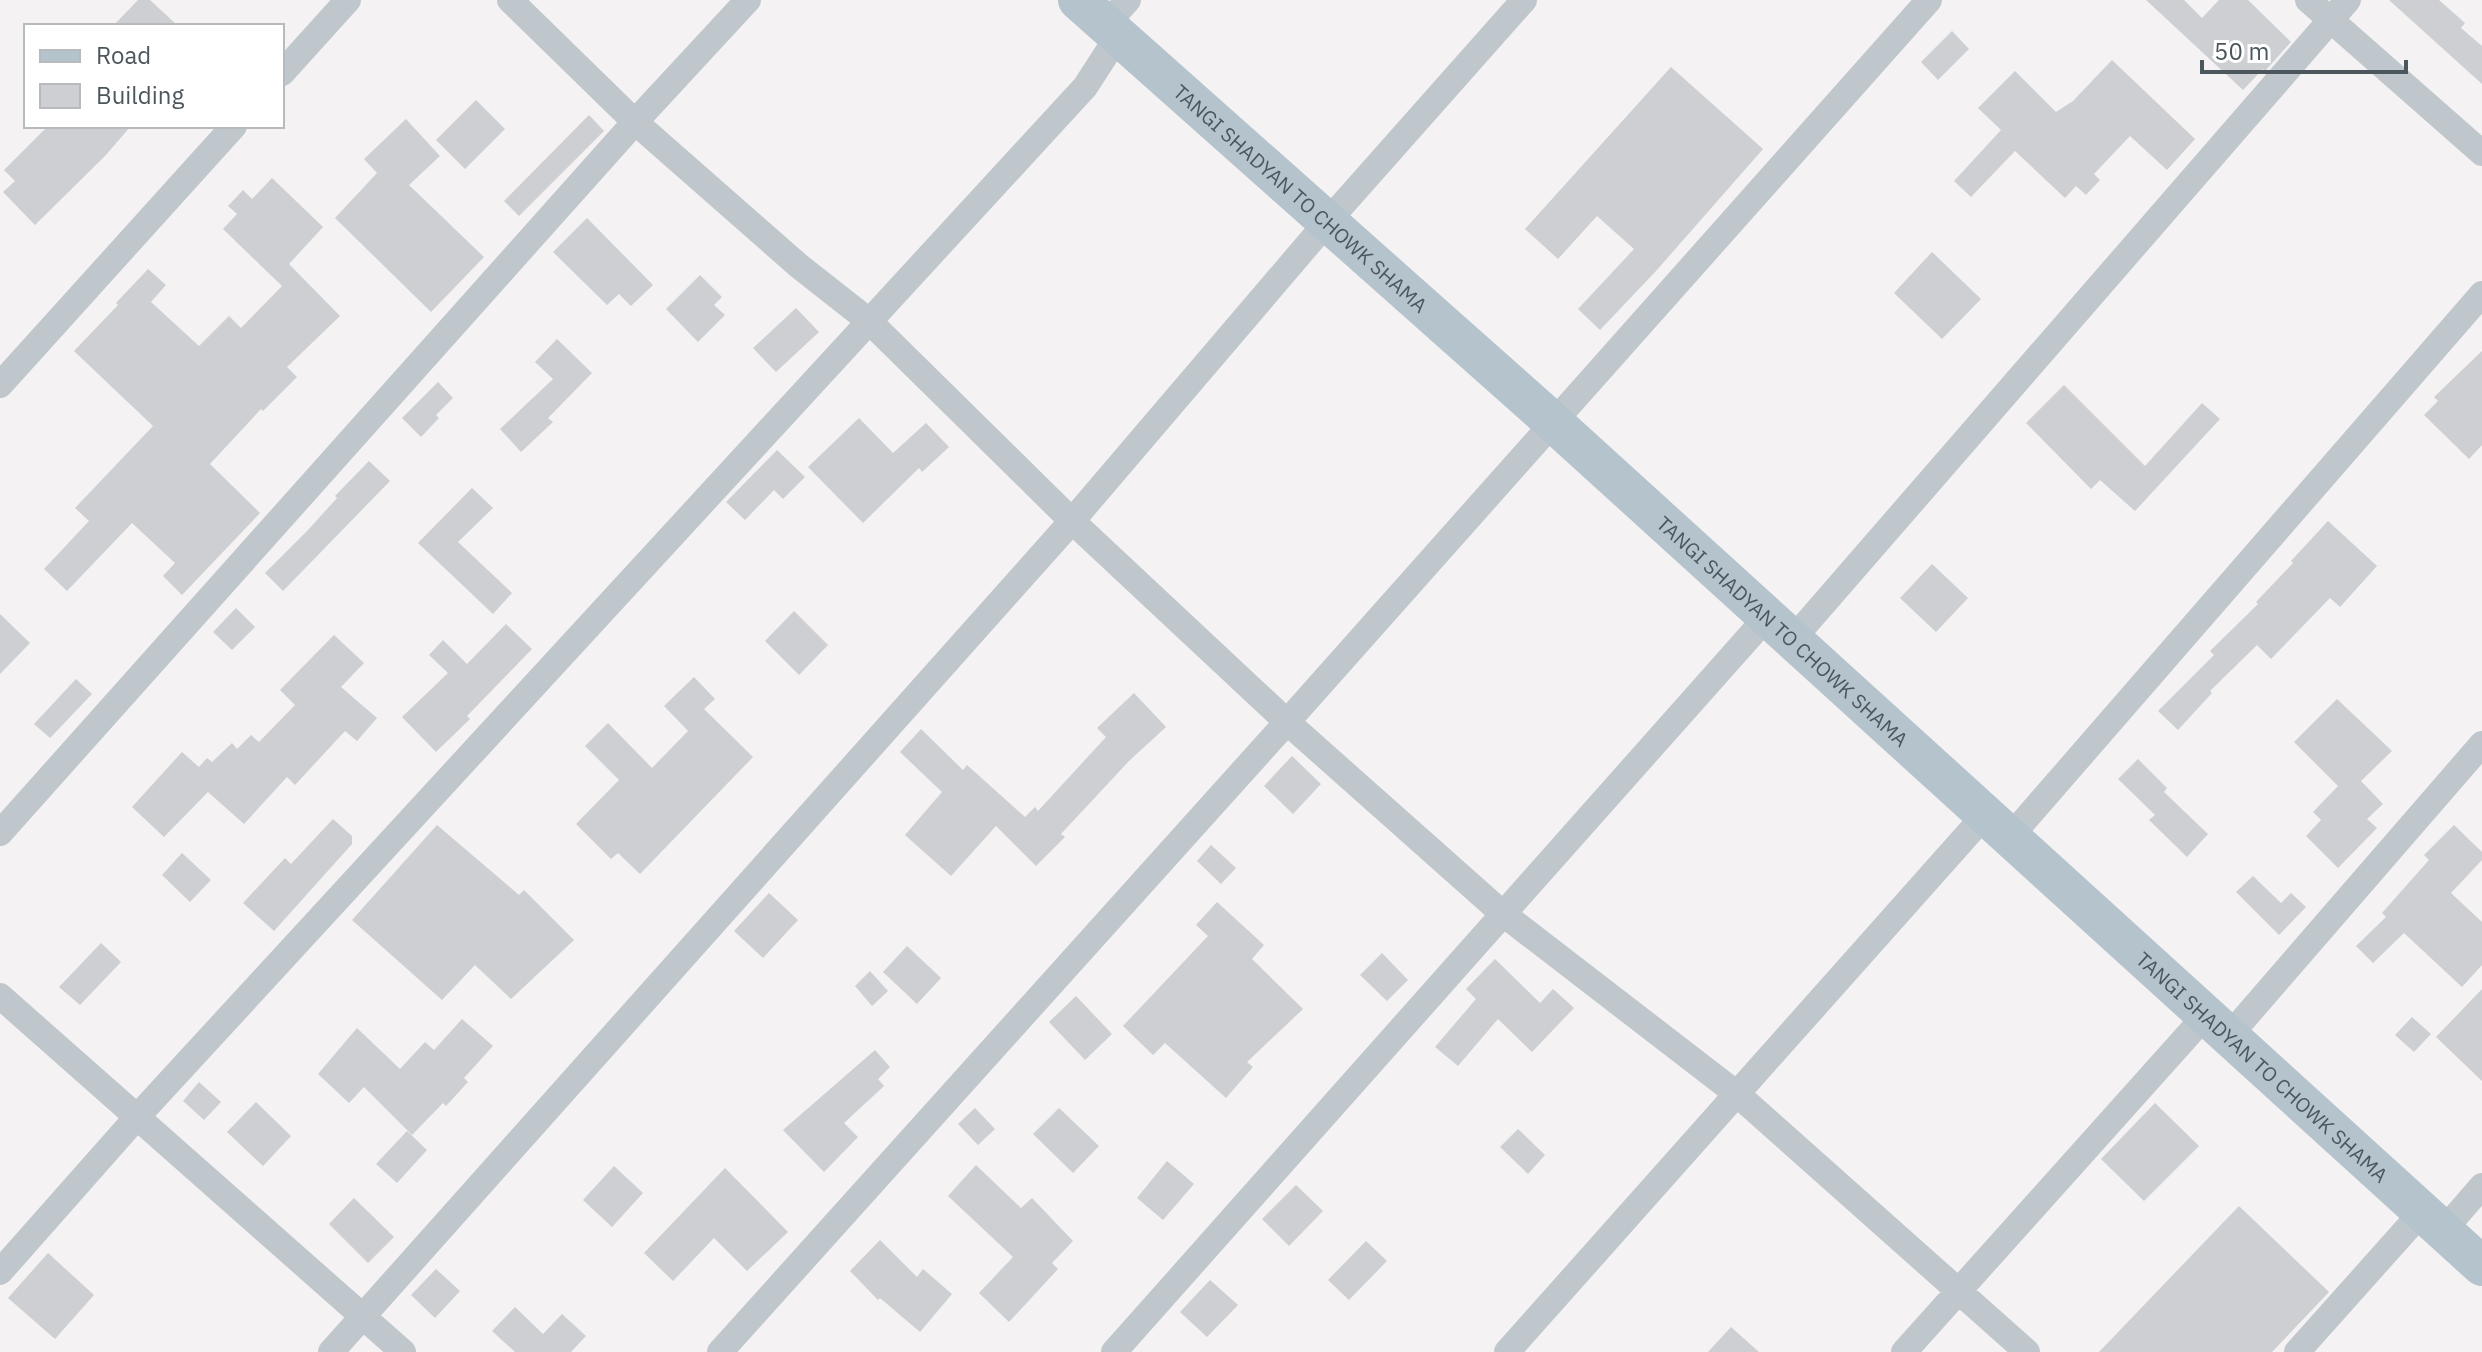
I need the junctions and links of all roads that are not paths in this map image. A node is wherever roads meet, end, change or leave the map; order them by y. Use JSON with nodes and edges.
{"nodes":[{"id":1,"x":348,"y":0,"type":"edge"},
{"id":2,"x":510,"y":0,"type":"edge"},
{"id":3,"x":748,"y":0,"type":"edge"},
{"id":4,"x":1524,"y":0,"type":"edge"},
{"id":5,"x":1929,"y":0,"type":"edge"},
{"id":6,"x":2308,"y":0,"type":"edge"},
{"id":7,"x":2348,"y":0,"type":"edge"},
{"id":8,"x":1107,"y":15,"type":"edge"},
{"id":9,"x":2331,"y":20,"type":"junction"},
{"id":10,"x":284,"y":71,"type":"edge"},
{"id":11,"x":635,"y":122,"type":"junction"},
{"id":12,"x":232,"y":128,"type":"edge"},
{"id":13,"x":2482,"y":153,"type":"edge"},
{"id":14,"x":1328,"y":221,"type":"junction"},
{"id":15,"x":2482,"y":294,"type":"edge"},
{"id":16,"x":869,"y":321,"type":"junction"},
{"id":17,"x":0,"y":385,"type":"edge"},
{"id":18,"x":1554,"y":423,"type":"junction"},
{"id":19,"x":1072,"y":521,"type":"junction"},
{"id":20,"x":1780,"y":628,"type":"junction"},
{"id":21,"x":1287,"y":722,"type":"junction"},
{"id":22,"x":2482,"y":744,"type":"edge"},
{"id":23,"x":1998,"y":826,"type":"junction"},
{"id":24,"x":0,"y":833,"type":"edge"},
{"id":25,"x":1502,"y":913,"type":"junction"},
{"id":26,"x":0,"y":996,"type":"edge"},
{"id":27,"x":2217,"y":1026,"type":"junction"},
{"id":28,"x":1737,"y":1094,"type":"junction"},
{"id":29,"x":137,"y":1117,"type":"junction"},
{"id":30,"x":2482,"y":1186,"type":"edge"},
{"id":31,"x":2433,"y":1221,"type":"junction"},
{"id":32,"x":2482,"y":1266,"type":"edge"},
{"id":33,"x":0,"y":1272,"type":"edge"},
{"id":34,"x":1958,"y":1291,"type":"junction"},
{"id":35,"x":363,"y":1316,"type":"junction"},
{"id":36,"x":331,"y":1352,"type":"edge"},
{"id":37,"x":403,"y":1352,"type":"edge"},
{"id":38,"x":720,"y":1352,"type":"edge"},
{"id":39,"x":1114,"y":1352,"type":"edge"},
{"id":40,"x":1507,"y":1352,"type":"edge"},
{"id":41,"x":1904,"y":1352,"type":"edge"},
{"id":42,"x":2027,"y":1352,"type":"edge"},
{"id":43,"x":2297,"y":1352,"type":"edge"}],
"edges":[{"from":1,"to":10,"type":"street"},
{"from":2,"to":11,"type":"street"},
{"from":3,"to":11,"type":"street"},
{"from":4,"to":14,"type":"street"},
{"from":5,"to":18,"type":"street"},
{"from":6,"to":9,"type":"street"},
{"from":7,"to":9,"type":"street"},
{"from":8,"to":14,"type":"main road","name":"TANGI SHADYAN TO CHOWK SHAMA"},
{"from":8,"to":16,"type":"street"},
{"from":9,"to":13,"type":"street"},
{"from":9,"to":20,"type":"street"},
{"from":11,"to":16,"type":"street"},
{"from":11,"to":24,"type":"street"},
{"from":12,"to":17,"type":"street"},
{"from":14,"to":18,"type":"main road","name":"TANGI SHADYAN TO CHOWK SHAMA"},
{"from":14,"to":19,"type":"street"},
{"from":15,"to":23,"type":"street"},
{"from":16,"to":19,"type":"street"},
{"from":16,"to":29,"type":"street"},
{"from":18,"to":20,"type":"main road","name":"TANGI SHADYAN TO CHOWK SHAMA"},
{"from":18,"to":21,"type":"street"},
{"from":19,"to":21,"type":"street"},
{"from":19,"to":35,"type":"street"},
{"from":20,"to":23,"type":"main road","name":"TANGI SHADYAN TO CHOWK SHAMA"},
{"from":20,"to":25,"type":"street"},
{"from":21,"to":25,"type":"street"},
{"from":21,"to":38,"type":"street"},
{"from":22,"to":27,"type":"street"},
{"from":23,"to":27,"type":"main road","name":"TANGI SHADYAN TO CHOWK SHAMA"},
{"from":23,"to":28,"type":"street"},
{"from":25,"to":28,"type":"street"},
{"from":25,"to":39,"type":"street"},
{"from":26,"to":29,"type":"street"},
{"from":27,"to":31,"type":"main road","name":"TANGI SHADYAN TO CHOWK SHAMA"},
{"from":27,"to":34,"type":"street"},
{"from":28,"to":34,"type":"street"},
{"from":28,"to":40,"type":"street"},
{"from":29,"to":33,"type":"street"},
{"from":29,"to":35,"type":"street"},
{"from":30,"to":31,"type":"street"},
{"from":31,"to":32,"type":"main road","name":"TANGI SHADYAN TO CHOWK SHAMA"},
{"from":31,"to":43,"type":"street"},
{"from":34,"to":41,"type":"street"},
{"from":34,"to":42,"type":"street"},
{"from":35,"to":36,"type":"street"},
{"from":35,"to":37,"type":"street"}]}
